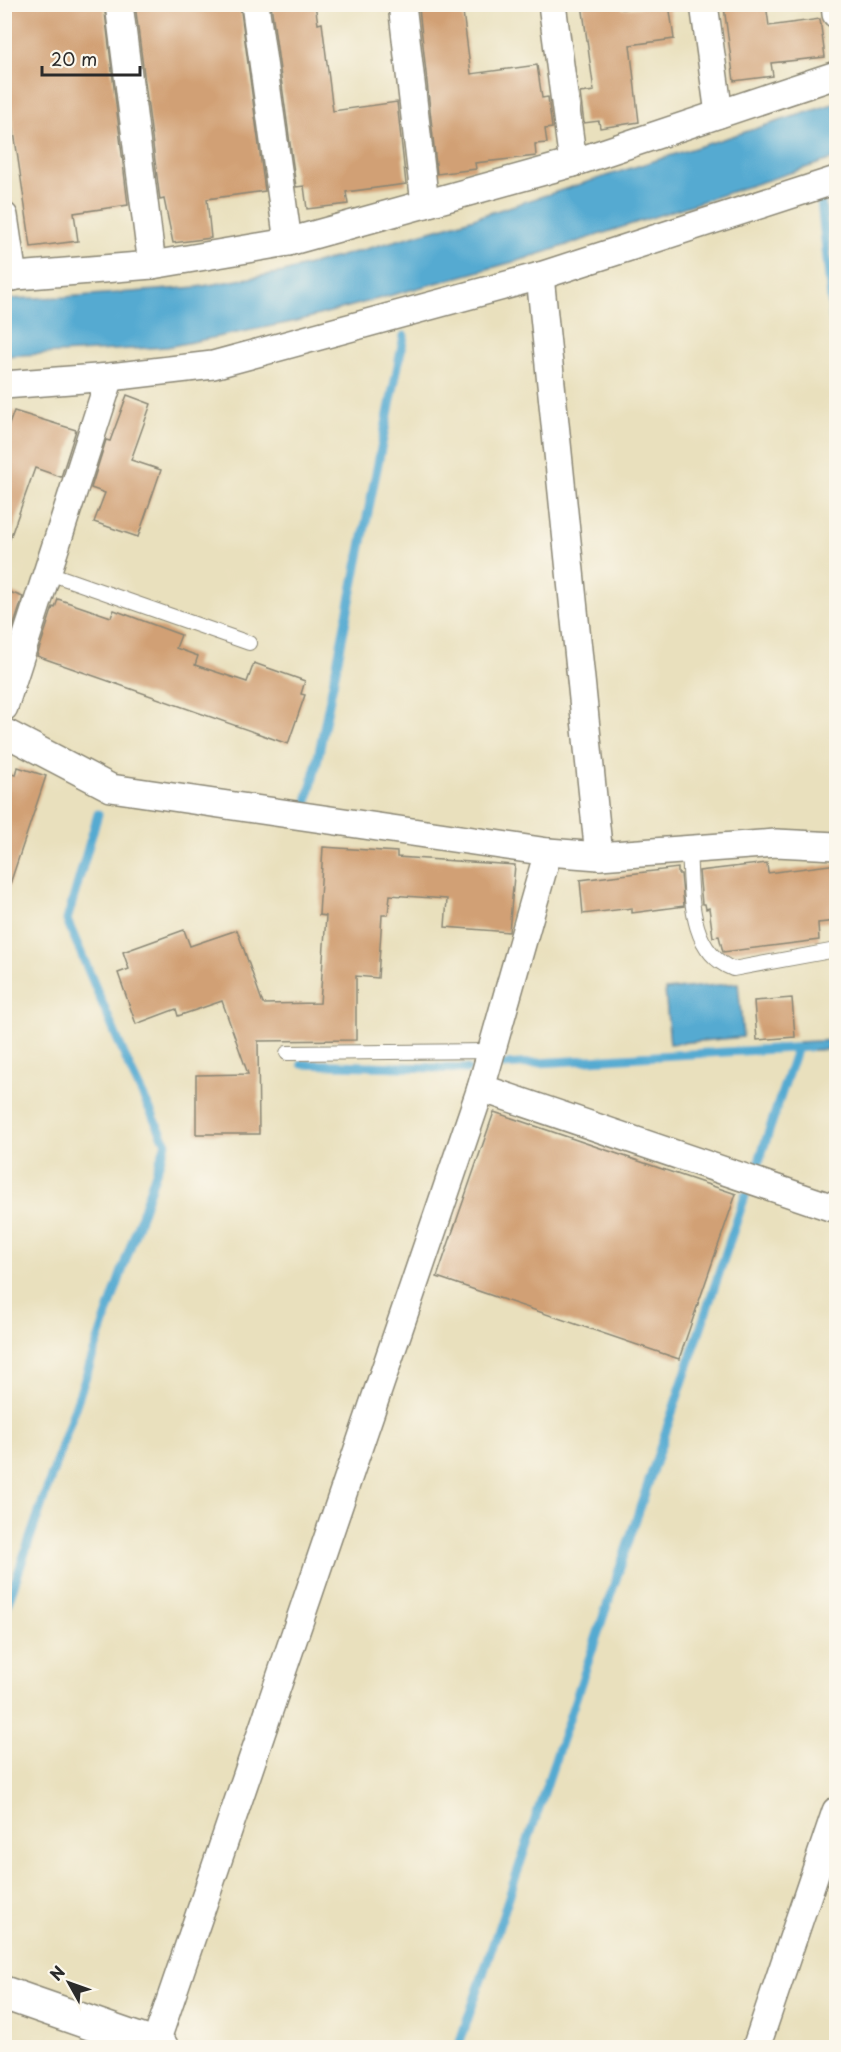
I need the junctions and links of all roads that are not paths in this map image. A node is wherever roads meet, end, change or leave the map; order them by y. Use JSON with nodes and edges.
{"nodes":[{"id":1,"x":119,"y":4,"type":"edge"},
{"id":2,"x":255,"y":4,"type":"edge"},
{"id":3,"x":402,"y":4,"type":"edge"},
{"id":4,"x":552,"y":4,"type":"edge"},
{"id":5,"x":704,"y":4,"type":"edge"},
{"id":6,"x":835,"y":4,"type":"edge"},
{"id":7,"x":837,"y":14,"type":"edge"},
{"id":8,"x":837,"y":75,"type":"edge"},
{"id":9,"x":719,"y":114,"type":"junction"},
{"id":10,"x":573,"y":163,"type":"junction"},
{"id":11,"x":837,"y":180,"type":"edge"},
{"id":12,"x":425,"y":204,"type":"junction"},
{"id":13,"x":4,"y":216,"type":"edge"},
{"id":14,"x":288,"y":242,"type":"junction"},
{"id":15,"x":152,"y":266,"type":"junction"},
{"id":16,"x":540,"y":276,"type":"junction"},
{"id":17,"x":9,"y":277,"type":"edge"},
{"id":18,"x":110,"y":377,"type":"junction"},
{"id":19,"x":4,"y":385,"type":"edge"},
{"id":20,"x":49,"y":573,"type":"junction"},
{"id":21,"x":249,"y":643,"type":"dead end"},
{"id":22,"x":4,"y":707,"type":"edge"},
{"id":23,"x":4,"y":732,"type":"edge"},
{"id":24,"x":837,"y":846,"type":"edge"},
{"id":25,"x":689,"y":849,"type":"junction"},
{"id":26,"x":548,"y":852,"type":"junction"},
{"id":27,"x":600,"y":856,"type":"junction"},
{"id":28,"x":837,"y":950,"type":"edge"},
{"id":29,"x":492,"y":1051,"type":"junction"},
{"id":30,"x":287,"y":1053,"type":"dead end"},
{"id":31,"x":481,"y":1088,"type":"junction"},
{"id":32,"x":837,"y":1209,"type":"edge"},
{"id":33,"x":837,"y":1811,"type":"edge"},
{"id":34,"x":4,"y":1993,"type":"edge"},
{"id":35,"x":157,"y":2047,"type":"edge"},
{"id":36,"x":756,"y":2048,"type":"edge"}],
"edges":[{"from":1,"to":15,"type":"street"},
{"from":2,"to":14,"type":"street"},
{"from":3,"to":12,"type":"street"},
{"from":4,"to":10,"type":"street"},
{"from":5,"to":9,"type":"street"},
{"from":6,"to":7,"type":"street"},
{"from":8,"to":9,"type":"street"},
{"from":9,"to":10,"type":"street"},
{"from":10,"to":12,"type":"street"},
{"from":11,"to":16,"type":"street"},
{"from":12,"to":14,"type":"street"},
{"from":13,"to":17,"type":"street"},
{"from":14,"to":15,"type":"street"},
{"from":15,"to":17,"type":"street"},
{"from":16,"to":18,"type":"street"},
{"from":16,"to":27,"type":"street"},
{"from":18,"to":19,"type":"street"},
{"from":18,"to":20,"type":"street"},
{"from":20,"to":21,"type":"lane"},
{"from":20,"to":22,"type":"street"},
{"from":23,"to":26,"type":"street"},
{"from":24,"to":25,"type":"street"},
{"from":25,"to":27,"type":"street"},
{"from":25,"to":28,"type":"lane"},
{"from":26,"to":27,"type":"street"},
{"from":26,"to":29,"type":"street"},
{"from":29,"to":30,"type":"lane"},
{"from":29,"to":31,"type":"street"},
{"from":31,"to":32,"type":"street"},
{"from":31,"to":35,"type":"street"},
{"from":33,"to":36,"type":"street"},
{"from":34,"to":35,"type":"street"}]}
